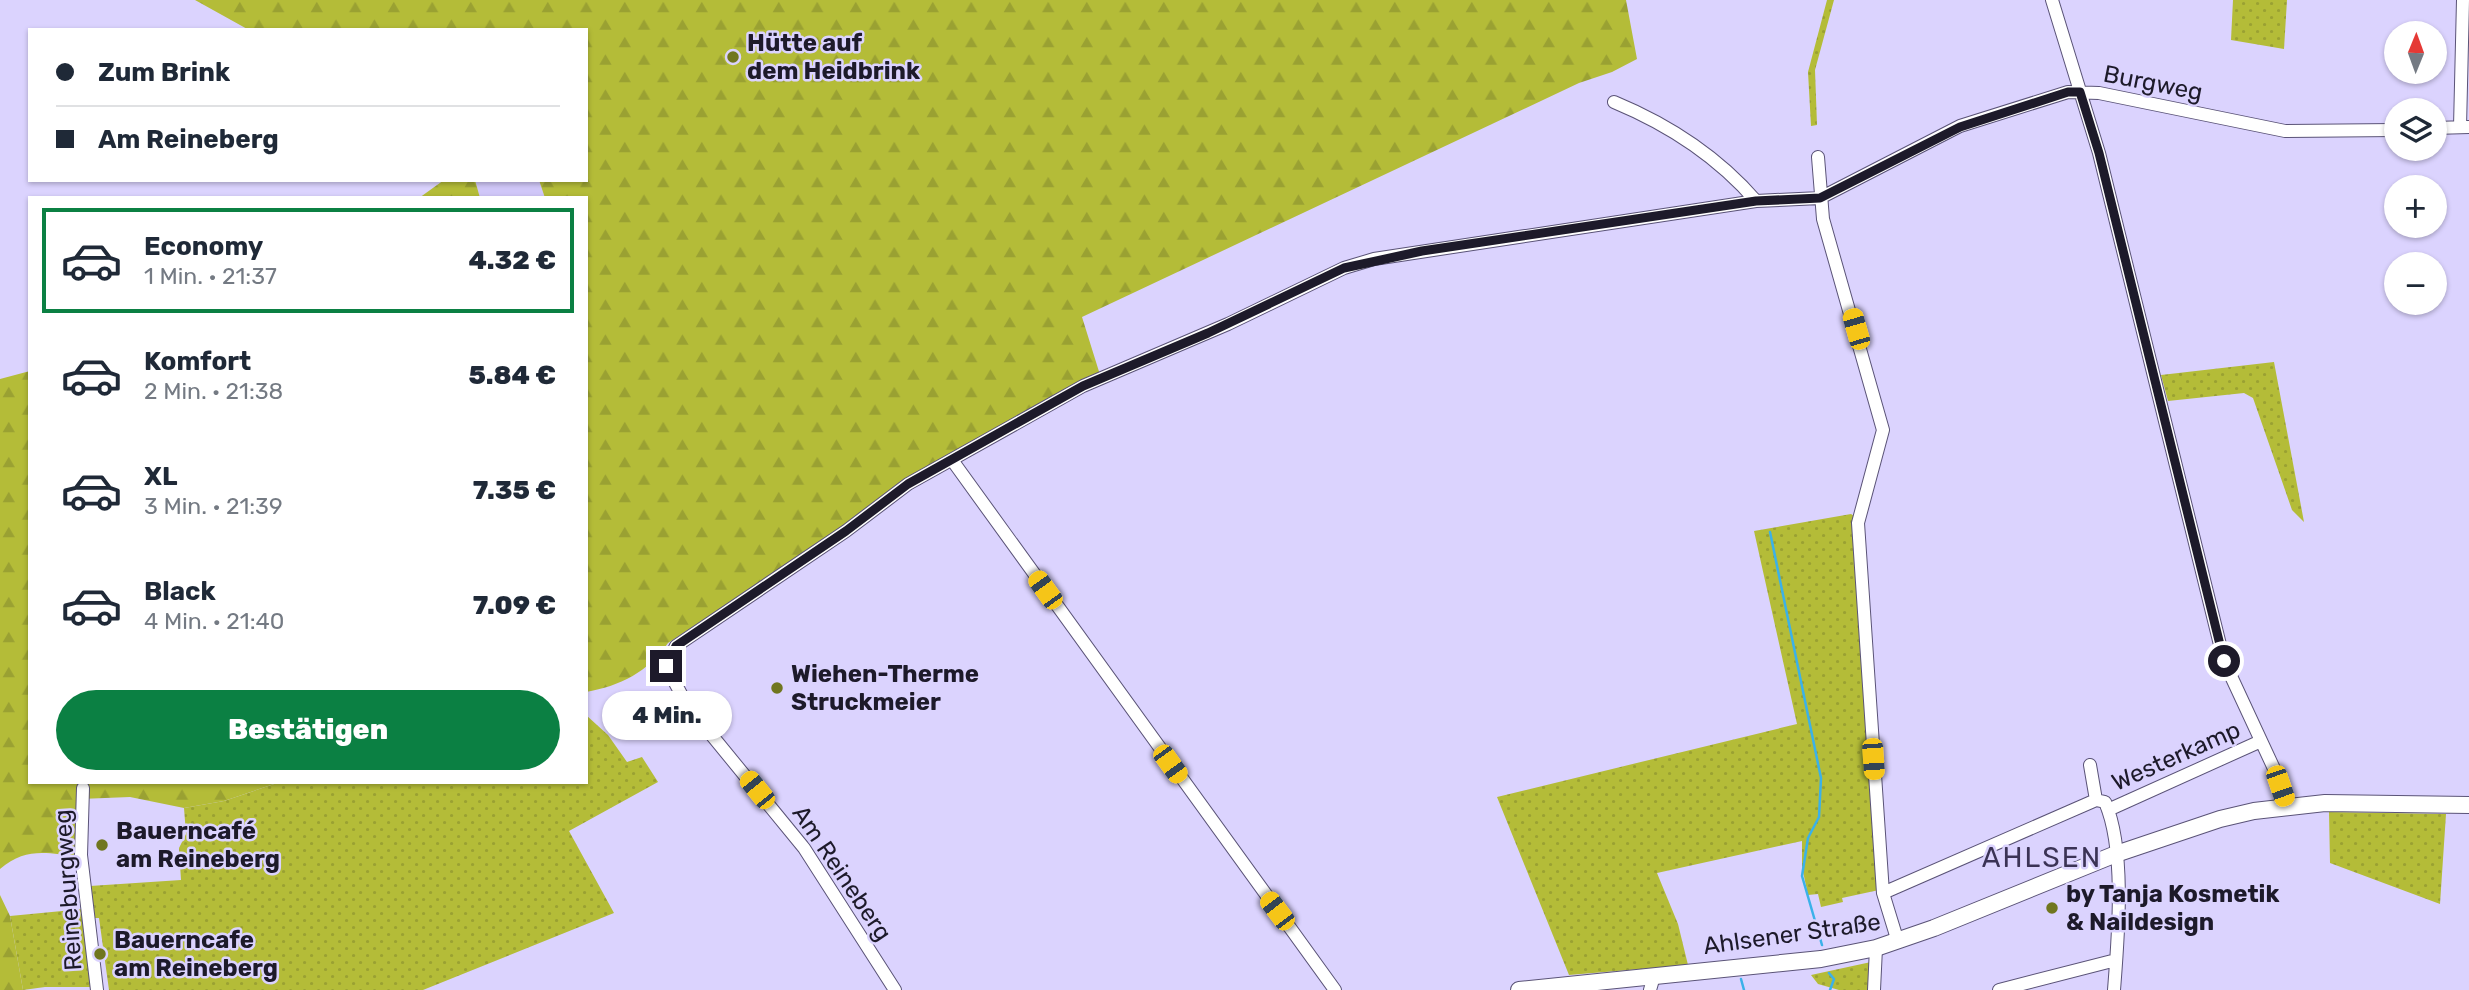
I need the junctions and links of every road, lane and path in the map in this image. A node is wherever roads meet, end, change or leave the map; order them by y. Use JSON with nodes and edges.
{"nodes":[{"id":1,"x":2052,"y":0,"type":"edge"},
{"id":2,"x":2463,"y":0,"type":"edge"},
{"id":3,"x":2080,"y":92,"type":"junction"},
{"id":4,"x":1614,"y":102,"type":"dead end"},
{"id":5,"x":2465,"y":127,"type":"edge"},
{"id":6,"x":2447,"y":128,"type":"edge"},
{"id":7,"x":2384,"y":130,"type":"edge"},
{"id":8,"x":1818,"y":157,"type":"dead end"},
{"id":9,"x":1820,"y":198,"type":"junction"},
{"id":10,"x":1756,"y":201,"type":"junction"},
{"id":11,"x":1104,"y":380,"type":"joint"},
{"id":12,"x":952,"y":460,"type":"junction"},
{"id":13,"x":2261,"y":741,"type":"junction"},
{"id":14,"x":2090,"y":765,"type":"dead end"},
{"id":15,"x":83,"y":788,"type":"dead end"},
{"id":16,"x":2096,"y":800,"type":"junction"},
{"id":17,"x":2286,"y":806,"type":"junction"},
{"id":18,"x":2469,"y":806,"type":"edge"},
{"id":19,"x":2109,"y":810,"type":"junction"},
{"id":20,"x":2116,"y":855,"type":"junction"},
{"id":21,"x":1883,"y":893,"type":"junction"},
{"id":22,"x":1898,"y":942,"type":"junction"},
{"id":23,"x":1876,"y":948,"type":"junction"},
{"id":24,"x":2116,"y":960,"type":"junction"},
{"id":25,"x":1652,"y":983,"type":"edge"},
{"id":26,"x":97,"y":990,"type":"edge"},
{"id":27,"x":895,"y":990,"type":"edge"},
{"id":28,"x":1335,"y":990,"type":"edge"},
{"id":29,"x":1519,"y":990,"type":"edge"},
{"id":30,"x":1874,"y":990,"type":"edge"},
{"id":31,"x":1999,"y":990,"type":"edge"},
{"id":32,"x":2114,"y":990,"type":"edge"}],
"edges":[{"from":1,"to":3,"type":"street"},
{"from":2,"to":5,"type":"street"},
{"from":3,"to":7,"type":"street","name":"Burgweg"},
{"from":3,"to":9,"type":"street","name":"Burgweg"},
{"from":3,"to":13,"type":"street"},
{"from":4,"to":10,"type":"street"},
{"from":5,"to":6,"type":"street"},
{"from":8,"to":9,"type":"street"},
{"from":9,"to":10,"type":"street","name":"Burgweg"},
{"from":9,"to":21,"type":"street"},
{"from":10,"to":11,"type":"street","name":"Burgweg"},
{"from":11,"to":12,"type":"street","name":"Am Reineberg"},
{"from":12,"to":27,"type":"street","name":"Am Reineberg"},
{"from":12,"to":28,"type":"street"},
{"from":13,"to":17,"type":"street"},
{"from":13,"to":19,"type":"street","name":"Westerkamp"},
{"from":14,"to":16,"type":"street","name":"Westerkamp"},
{"from":15,"to":26,"type":"street","name":"Reineburgweg"},
{"from":16,"to":19,"type":"street","name":"Westerkamp"},
{"from":16,"to":21,"type":"street","name":"Westerkamp"},
{"from":17,"to":18,"type":"main road","name":"Ahlsener Straße"},
{"from":17,"to":20,"type":"main road","name":"Ahlsener Straße"},
{"from":19,"to":20,"type":"street","name":"Westerkamp"},
{"from":20,"to":22,"type":"main road","name":"Ahlsener Straße"},
{"from":20,"to":24,"type":"street","name":"Westerkamp"},
{"from":21,"to":22,"type":"street"},
{"from":22,"to":23,"type":"main road","name":"Ahlsener Straße"},
{"from":23,"to":25,"type":"main road","name":"Ahlsener Straße"},
{"from":23,"to":30,"type":"street"},
{"from":24,"to":31,"type":"street"},
{"from":24,"to":32,"type":"street","name":"Westerkamp"},
{"from":25,"to":29,"type":"main road","name":"Ahlsener Straße"}]}
